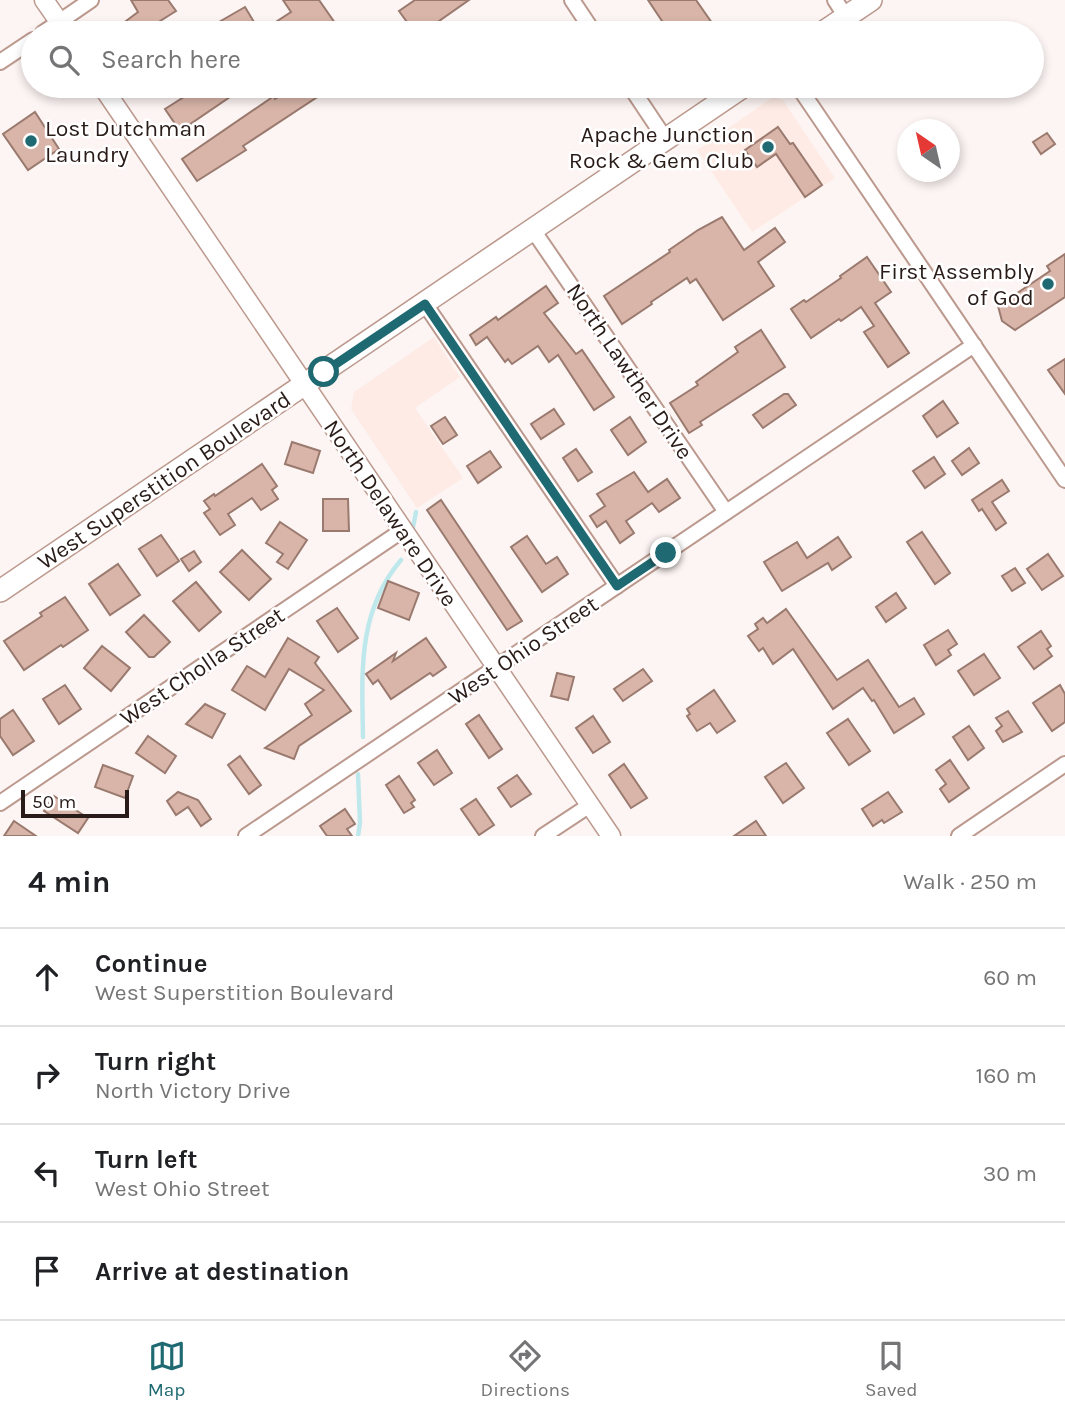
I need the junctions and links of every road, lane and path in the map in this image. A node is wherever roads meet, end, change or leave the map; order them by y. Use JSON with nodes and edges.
{"nodes":[{"id":1,"x":44,"y":0,"type":"edge"},
{"id":2,"x":91,"y":0,"type":"edge"},
{"id":3,"x":572,"y":0,"type":"edge"},
{"id":4,"x":871,"y":0,"type":"edge"},
{"id":5,"x":840,"y":9,"type":"edge"},
{"id":6,"x":58,"y":21,"type":"edge"},
{"id":7,"x":70,"y":21,"type":"edge"},
{"id":8,"x":586,"y":21,"type":"edge"},
{"id":9,"x":21,"y":48,"type":"edge"},
{"id":10,"x":0,"y":62,"type":"edge"},
{"id":11,"x":110,"y":98,"type":"edge"},
{"id":12,"x":638,"y":98,"type":"edge"},
{"id":13,"x":726,"y":98,"type":"edge"},
{"id":14,"x":806,"y":98,"type":"edge"},
{"id":15,"x":666,"y":139,"type":"junction"},
{"id":16,"x":533,"y":230,"type":"junction"},
{"id":17,"x":425,"y":304,"type":"junction"},
{"id":18,"x":974,"y":345,"type":"junction"},
{"id":19,"x":304,"y":385,"type":"junction"},
{"id":20,"x":1065,"y":481,"type":"edge"},
{"id":21,"x":726,"y":512,"type":"junction"},
{"id":22,"x":403,"y":530,"type":"junction"},
{"id":23,"x":617,"y":586,"type":"junction"},
{"id":24,"x":0,"y":591,"type":"edge"},
{"id":25,"x":496,"y":667,"type":"junction"},
{"id":26,"x":1065,"y":764,"type":"edge"},
{"id":27,"x":0,"y":803,"type":"edge"},
{"id":28,"x":590,"y":805,"type":"junction"},
{"id":29,"x":246,"y":836,"type":"edge"},
{"id":30,"x":543,"y":836,"type":"edge"},
{"id":31,"x":611,"y":836,"type":"edge"},
{"id":32,"x":959,"y":836,"type":"edge"}],
"edges":[{"from":1,"to":6,"type":"street"},
{"from":2,"to":7,"type":"street"},
{"from":3,"to":8,"type":"street"},
{"from":4,"to":5,"type":"main road"},
{"from":9,"to":10,"type":"street"},
{"from":11,"to":19,"type":"street","name":"North Delaware Drive"},
{"from":12,"to":15,"type":"street"},
{"from":13,"to":15,"type":"main road","name":"West Superstition Boulevard"},
{"from":14,"to":18,"type":"street"},
{"from":15,"to":16,"type":"main road","name":"West Superstition Boulevard"},
{"from":16,"to":17,"type":"main road","name":"West Superstition Boulevard"},
{"from":16,"to":21,"type":"street","name":"North Lawther Drive"},
{"from":17,"to":19,"type":"main road","name":"West Superstition Boulevard"},
{"from":17,"to":23,"type":"street"},
{"from":18,"to":20,"type":"street"},
{"from":18,"to":21,"type":"street","name":"West Ohio Street"},
{"from":19,"to":22,"type":"street","name":"North Delaware Drive"},
{"from":19,"to":24,"type":"main road","name":"West Superstition Boulevard"},
{"from":21,"to":23,"type":"street","name":"West Ohio Street"},
{"from":22,"to":25,"type":"street","name":"North Delaware Drive"},
{"from":22,"to":27,"type":"street","name":"West Cholla Street"},
{"from":23,"to":25,"type":"street","name":"West Ohio Street"},
{"from":25,"to":28,"type":"street","name":"North Delaware Drive"},
{"from":25,"to":29,"type":"street","name":"West Ohio Street"},
{"from":26,"to":32,"type":"street"},
{"from":28,"to":30,"type":"street"},
{"from":28,"to":31,"type":"street","name":"North Delaware Drive"}]}
